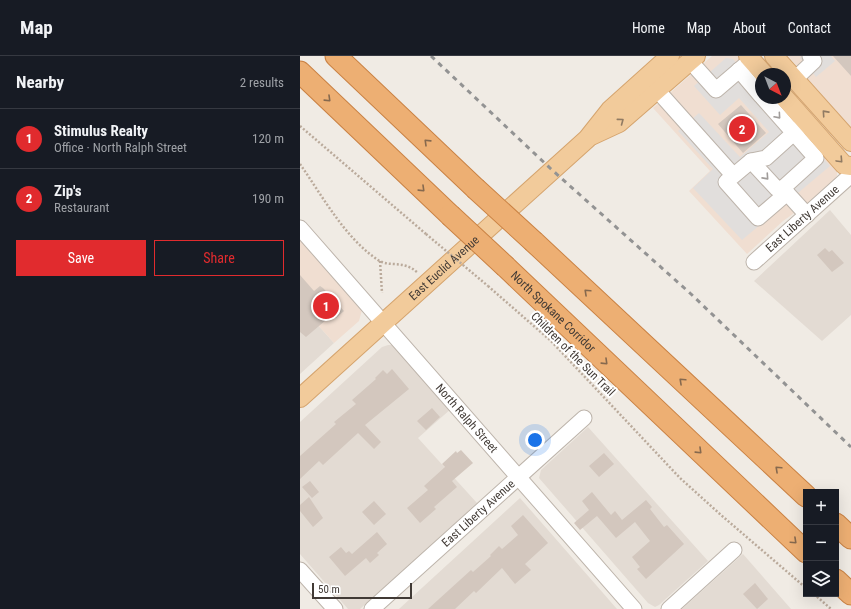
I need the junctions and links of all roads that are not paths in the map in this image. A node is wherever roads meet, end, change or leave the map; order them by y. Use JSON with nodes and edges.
{"nodes":[{"id":1,"x":336,"y":56,"type":"edge"},
{"id":2,"x":670,"y":56,"type":"edge"},
{"id":3,"x":774,"y":56,"type":"edge"},
{"id":4,"x":810,"y":56,"type":"edge"},
{"id":5,"x":693,"y":59,"type":"edge"},
{"id":6,"x":746,"y":62,"type":"edge"},
{"id":7,"x":755,"y":68,"type":"edge"},
{"id":8,"x":300,"y":72,"type":"edge"},
{"id":9,"x":794,"y":79,"type":"junction"},
{"id":10,"x":755,"y":82,"type":"edge"},
{"id":11,"x":657,"y":90,"type":"junction"},
{"id":12,"x":770,"y":104,"type":"edge"},
{"id":13,"x":788,"y":104,"type":"edge"},
{"id":14,"x":800,"y":128,"type":"junction"},
{"id":15,"x":587,"y":138,"type":"junction"},
{"id":16,"x":851,"y":142,"type":"edge"},
{"id":17,"x":751,"y":161,"type":"junction"},
{"id":18,"x":851,"y":166,"type":"edge"},
{"id":19,"x":733,"y":175,"type":"junction"},
{"id":20,"x":851,"y":175,"type":"edge"},
{"id":21,"x":785,"y":191,"type":"junction"},
{"id":22,"x":807,"y":215,"type":"junction"},
{"id":23,"x":301,"y":231,"type":"edge"},
{"id":24,"x":754,"y":262,"type":"dead end"},
{"id":25,"x":383,"y":321,"type":"junction"},
{"id":26,"x":300,"y":398,"type":"edge"},
{"id":27,"x":584,"y":418,"type":"dead end"},
{"id":28,"x":520,"y":476,"type":"junction"},
{"id":29,"x":803,"y":493,"type":"edge"},
{"id":30,"x":837,"y":525,"type":"edge"},
{"id":31,"x":851,"y":538,"type":"edge"},
{"id":32,"x":803,"y":549,"type":"edge"},
{"id":33,"x":734,"y":550,"type":"dead end"},
{"id":34,"x":300,"y":570,"type":"edge"},
{"id":35,"x":839,"y":583,"type":"edge"},
{"id":36,"x":851,"y":594,"type":"edge"},
{"id":37,"x":335,"y":609,"type":"edge"},
{"id":38,"x":372,"y":609,"type":"edge"},
{"id":39,"x":634,"y":609,"type":"edge"},
{"id":40,"x":669,"y":609,"type":"edge"}],
"edges":[{"from":29,"to":1,"type":"highway","one_way":true,"bridge":true},
{"from":2,"to":15,"type":"main road","name":"East Euclid Avenue"},
{"from":3,"to":9,"type":"main road"},
{"from":4,"to":9,"type":"street"},
{"from":5,"to":6,"type":"street"},
{"from":5,"to":11,"type":"main road","name":"East Euclid Avenue"},
{"from":6,"to":7,"type":"main road"},
{"from":6,"to":10,"type":"street"},
{"from":8,"to":32,"type":"highway","name":"North Spokane Corridor","one_way":true,"bridge":true},
{"from":16,"to":9,"type":"main road","one_way":true},
{"from":15,"to":11,"type":"main road","name":"East Euclid Avenue","one_way":true},
{"from":11,"to":19,"type":"street"},
{"from":12,"to":14,"type":"street","one_way":true},
{"from":13,"to":14,"type":"main road"},
{"from":14,"to":17,"type":"street"},
{"from":14,"to":18,"type":"main road","one_way":true},
{"from":14,"to":21,"type":"street"},
{"from":15,"to":25,"type":"main road","name":"East Euclid Avenue"},
{"from":17,"to":19,"type":"street"},
{"from":17,"to":21,"type":"street","one_way":true},
{"from":19,"to":21,"type":"street"},
{"from":20,"to":22,"type":"street","name":"East Liberty Avenue"},
{"from":21,"to":22,"type":"street"},
{"from":22,"to":24,"type":"street","name":"East Liberty Avenue"},
{"from":23,"to":25,"type":"street","name":"North Ralph Street"},
{"from":25,"to":26,"type":"main road","name":"East Euclid Avenue"},
{"from":25,"to":28,"type":"street","name":"North Ralph Street"},
{"from":27,"to":28,"type":"street","name":"East Liberty Avenue"},
{"from":28,"to":38,"type":"street","name":"East Liberty Avenue"},
{"from":28,"to":39,"type":"street","name":"North Ralph Street"},
{"from":30,"to":31,"type":"highway"},
{"from":33,"to":40,"type":"street"},
{"from":34,"to":37,"type":"street"},
{"from":35,"to":36,"type":"highway"}]}
